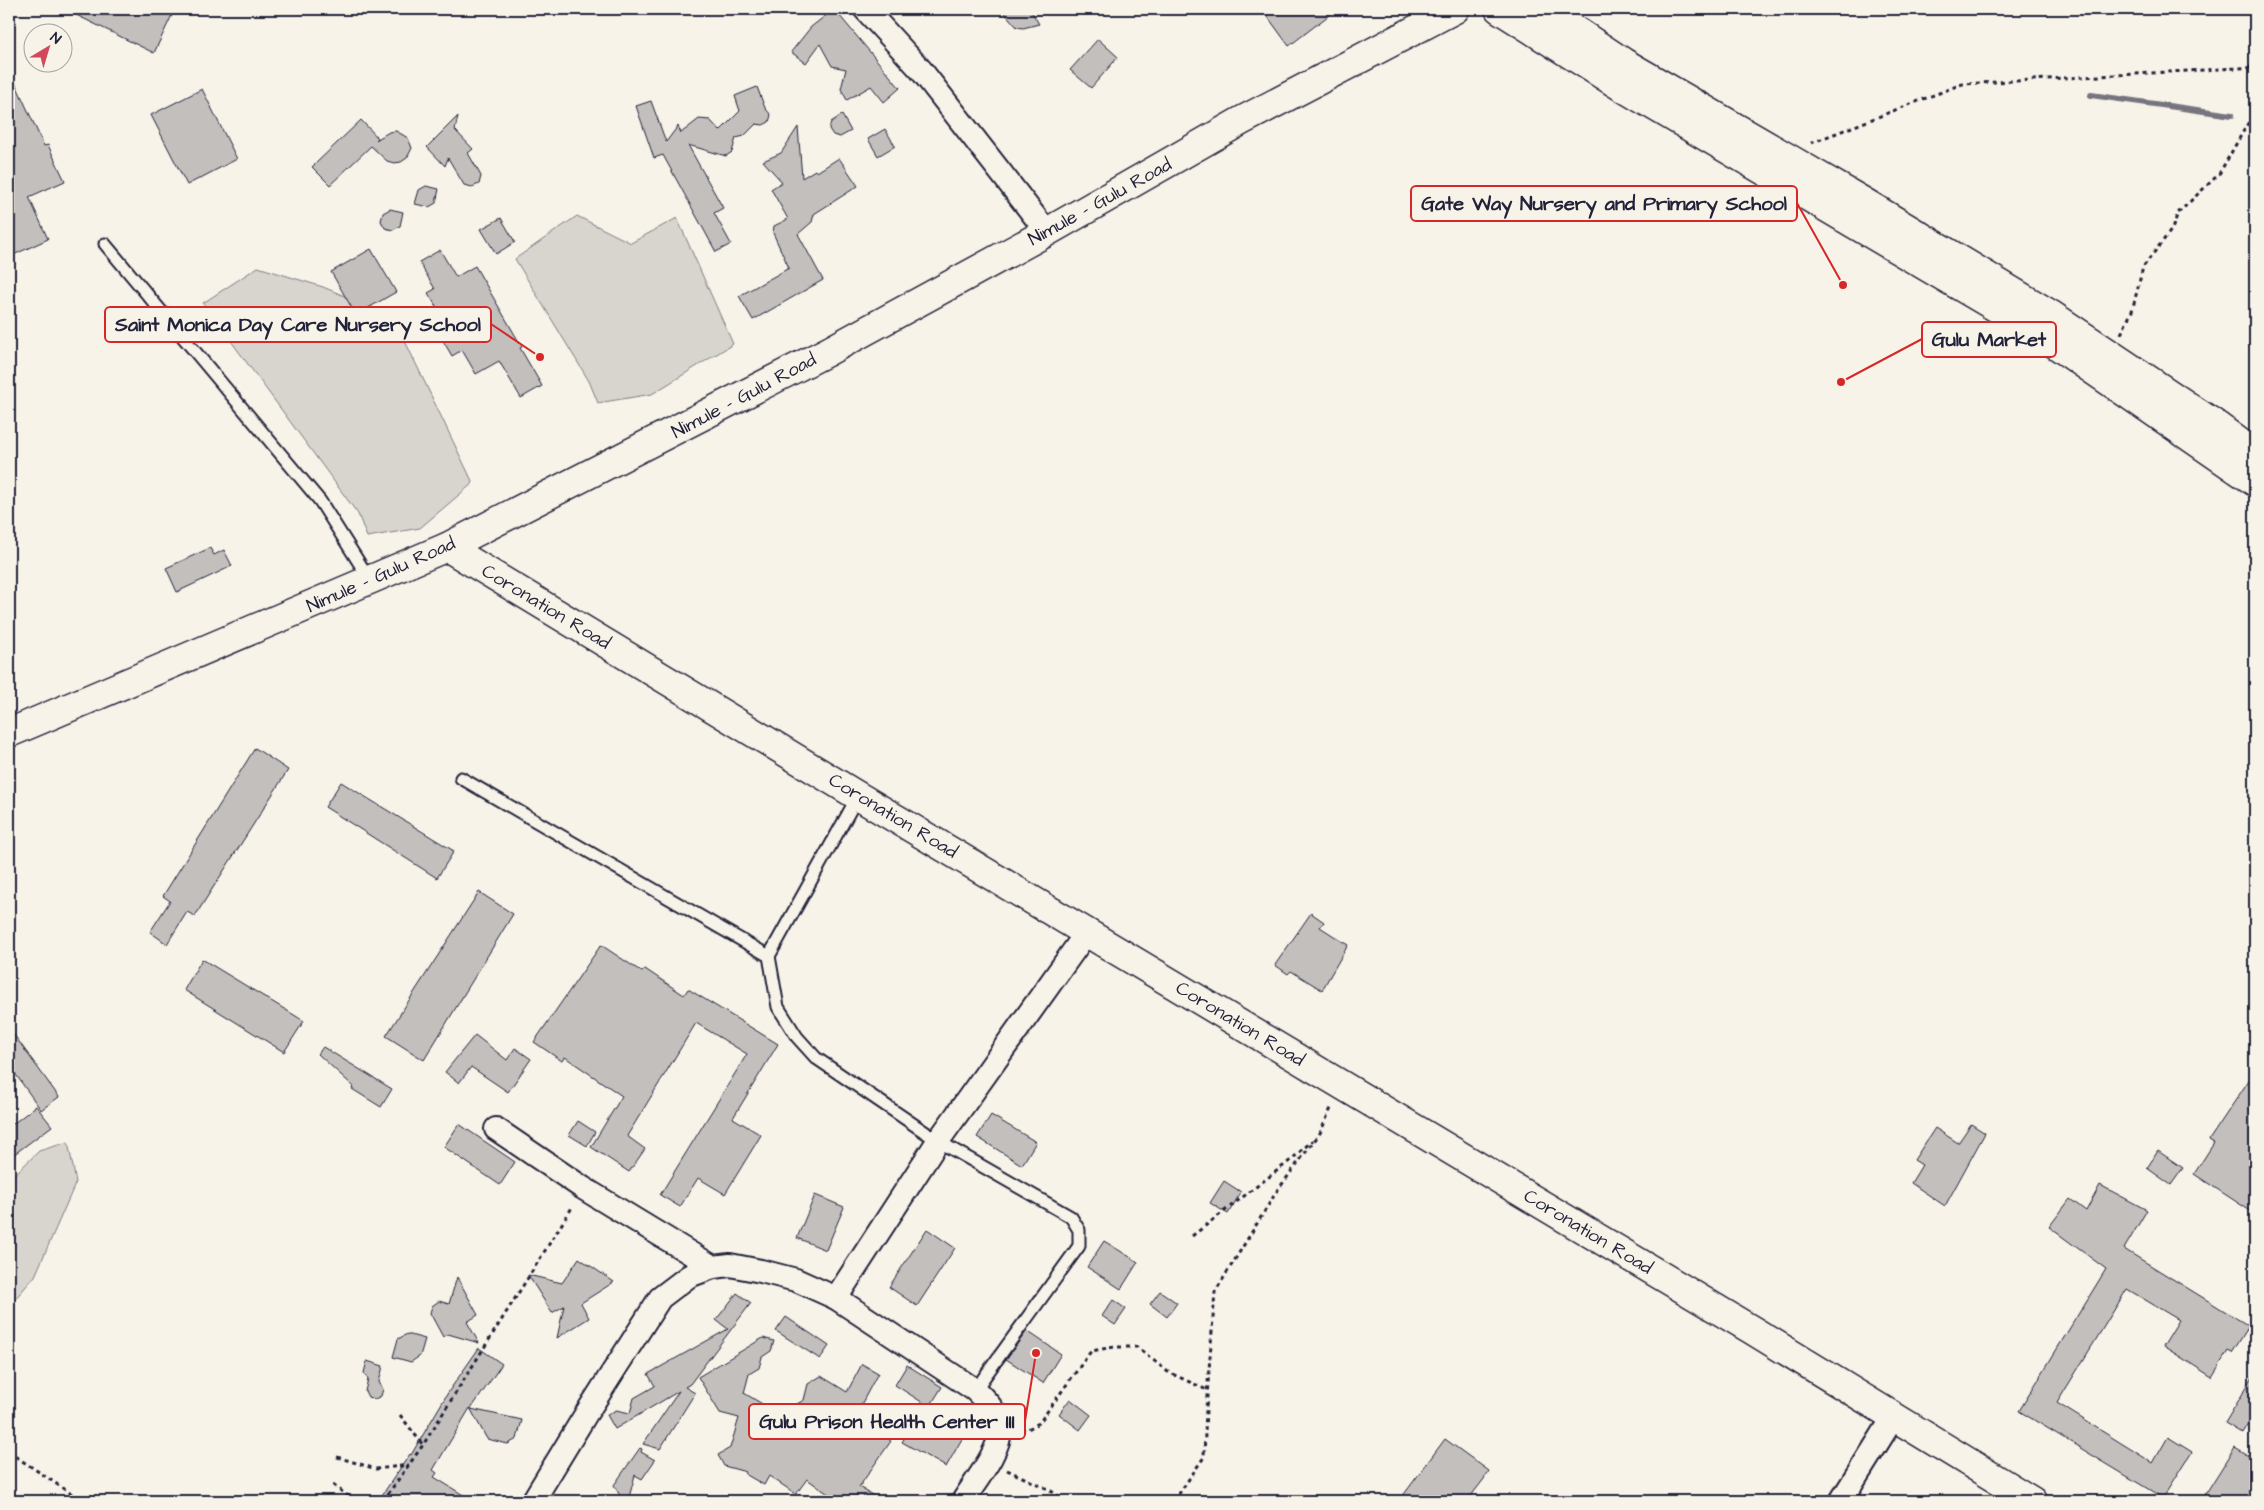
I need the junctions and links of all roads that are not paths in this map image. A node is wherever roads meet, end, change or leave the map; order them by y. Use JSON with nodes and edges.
{"nodes":[{"id":1,"x":865,"y":9,"type":"edge"},
{"id":2,"x":1455,"y":9,"type":"edge"},
{"id":3,"x":1499,"y":9,"type":"edge"},
{"id":4,"x":1543,"y":9,"type":"edge"},
{"id":5,"x":1047,"y":232,"type":"junction"},
{"id":6,"x":105,"y":244,"type":"dead end"},
{"id":7,"x":2255,"y":454,"type":"edge"},
{"id":8,"x":2255,"y":482,"type":"edge"},
{"id":9,"x":447,"y":547,"type":"junction"},
{"id":10,"x":371,"y":581,"type":"junction"},
{"id":11,"x":9,"y":733,"type":"edge"},
{"id":12,"x":461,"y":778,"type":"dead end"},
{"id":13,"x":858,"y":796,"type":"junction"},
{"id":14,"x":1087,"y":932,"type":"junction"},
{"id":15,"x":769,"y":956,"type":"junction"},
{"id":16,"x":496,"y":1129,"type":"dead end"},
{"id":17,"x":938,"y":1141,"type":"junction"},
{"id":18,"x":713,"y":1267,"type":"junction"},
{"id":19,"x":836,"y":1298,"type":"junction"},
{"id":20,"x":975,"y":1390,"type":"junction"},
{"id":21,"x":1893,"y":1418,"type":"junction"},
{"id":22,"x":533,"y":1501,"type":"edge"},
{"id":23,"x":963,"y":1501,"type":"edge"},
{"id":24,"x":1841,"y":1501,"type":"edge"},
{"id":25,"x":2032,"y":1501,"type":"edge"}],
"edges":[{"from":1,"to":5,"type":"street"},
{"from":2,"to":5,"type":"main road","name":"Nimule - Gulu Road"},
{"from":3,"to":8,"type":"main road"},
{"from":4,"to":7,"type":"main road"},
{"from":5,"to":9,"type":"main road","name":"Nimule - Gulu Road"},
{"from":6,"to":10,"type":"lane"},
{"from":9,"to":10,"type":"main road","name":"Nimule - Gulu Road"},
{"from":9,"to":13,"type":"main road","name":"Coronation Road"},
{"from":10,"to":11,"type":"main road","name":"Nimule - Gulu Road"},
{"from":12,"to":15,"type":"lane"},
{"from":13,"to":14,"type":"main road","name":"Coronation Road"},
{"from":13,"to":15,"type":"lane"},
{"from":14,"to":17,"type":"street"},
{"from":14,"to":21,"type":"main road","name":"Coronation Road"},
{"from":15,"to":17,"type":"lane"},
{"from":16,"to":18,"type":"street"},
{"from":17,"to":19,"type":"street"},
{"from":17,"to":20,"type":"lane"},
{"from":18,"to":19,"type":"street"},
{"from":18,"to":22,"type":"street"},
{"from":19,"to":20,"type":"street"},
{"from":20,"to":23,"type":"street"},
{"from":21,"to":24,"type":"street"},
{"from":21,"to":25,"type":"main road","name":"Coronation Road"}]}
